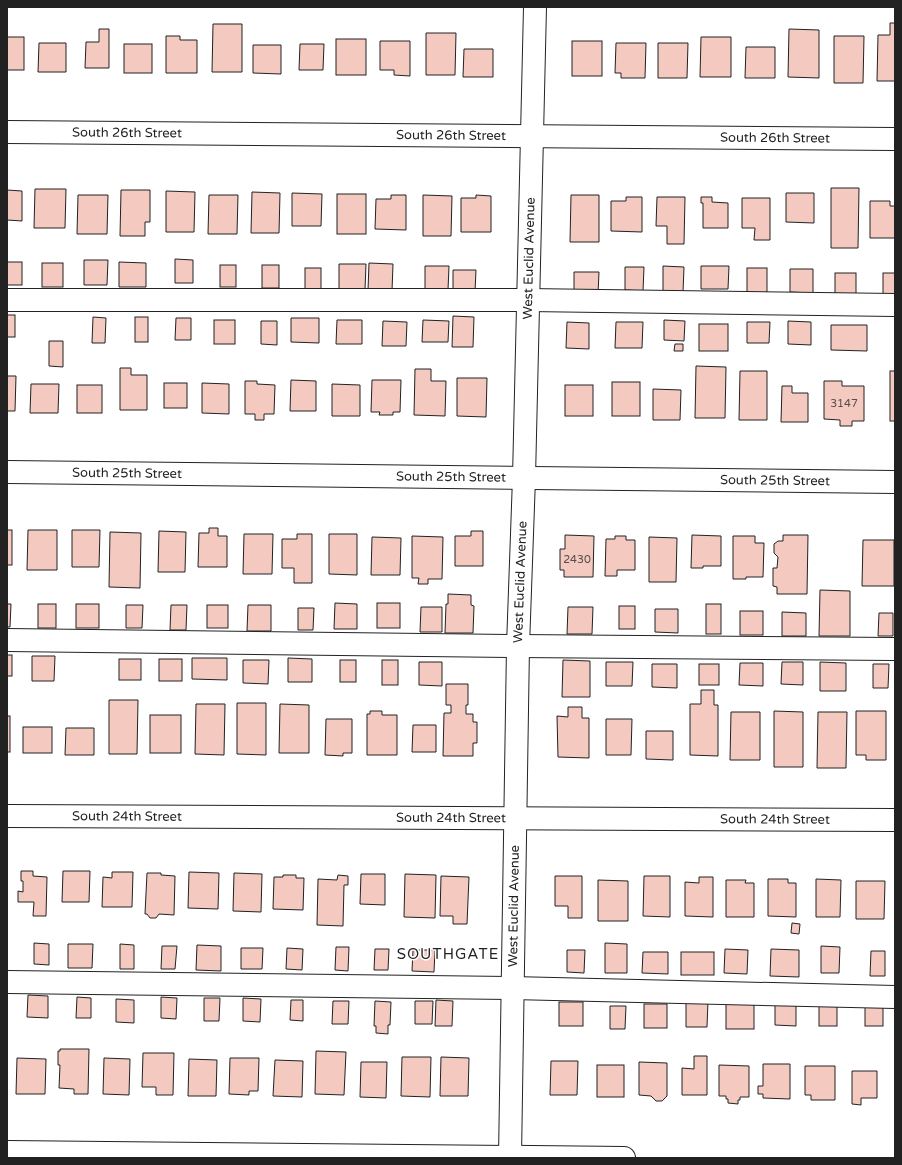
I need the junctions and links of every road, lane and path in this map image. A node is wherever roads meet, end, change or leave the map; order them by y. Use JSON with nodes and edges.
{"nodes":[{"id":1,"x":535,"y":7,"type":"edge"},
{"id":2,"x":7,"y":132,"type":"edge"},
{"id":3,"x":532,"y":137,"type":"junction"},
{"id":4,"x":895,"y":139,"type":"edge"},
{"id":5,"x":7,"y":300,"type":"edge"},
{"id":6,"x":528,"y":300,"type":"junction"},
{"id":7,"x":895,"y":305,"type":"edge"},
{"id":8,"x":7,"y":472,"type":"edge"},
{"id":9,"x":524,"y":478,"type":"junction"},
{"id":10,"x":895,"y":482,"type":"edge"},
{"id":11,"x":7,"y":640,"type":"edge"},
{"id":12,"x":518,"y":646,"type":"junction"},
{"id":13,"x":895,"y":649,"type":"edge"},
{"id":14,"x":7,"y":816,"type":"edge"},
{"id":15,"x":515,"y":818,"type":"junction"},
{"id":16,"x":895,"y":820,"type":"edge"},
{"id":17,"x":7,"y":982,"type":"edge"},
{"id":18,"x":512,"y":988,"type":"junction"},
{"id":19,"x":895,"y":997,"type":"edge"},
{"id":20,"x":7,"y":1152,"type":"edge"},
{"id":21,"x":510,"y":1157,"type":"edge"},
{"id":22,"x":624,"y":1158,"type":"edge"}],
"edges":[{"from":1,"to":3,"type":"street","name":"West Euclid Avenue"},
{"from":2,"to":3,"type":"street","name":"South 26th Street"},
{"from":3,"to":4,"type":"street","name":"South 26th Street"},
{"from":3,"to":6,"type":"street","name":"West Euclid Avenue"},
{"from":5,"to":6,"type":"street"},
{"from":6,"to":7,"type":"street"},
{"from":6,"to":9,"type":"street","name":"West Euclid Avenue"},
{"from":8,"to":9,"type":"street","name":"South 25th Street"},
{"from":9,"to":10,"type":"street","name":"South 25th Street"},
{"from":9,"to":12,"type":"street","name":"West Euclid Avenue"},
{"from":11,"to":12,"type":"street"},
{"from":12,"to":13,"type":"street"},
{"from":12,"to":15,"type":"street","name":"West Euclid Avenue"},
{"from":14,"to":15,"type":"street","name":"South 24th Street"},
{"from":15,"to":16,"type":"street","name":"South 24th Street"},
{"from":15,"to":18,"type":"street","name":"West Euclid Avenue"},
{"from":17,"to":18,"type":"street"},
{"from":18,"to":19,"type":"street"},
{"from":18,"to":21,"type":"street","name":"West Euclid Avenue"},
{"from":20,"to":21,"type":"street"},
{"from":21,"to":22,"type":"street"}]}
